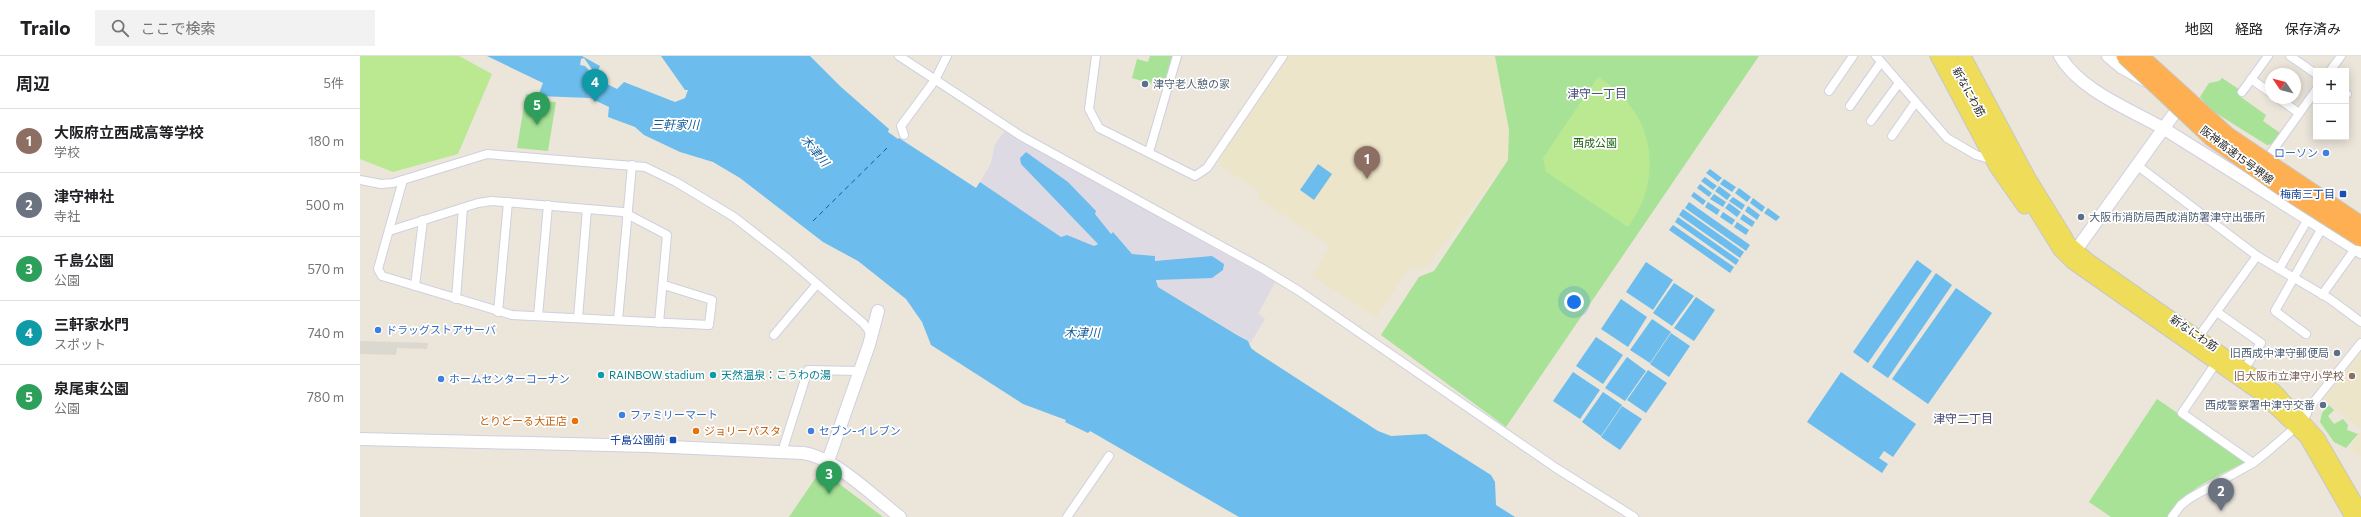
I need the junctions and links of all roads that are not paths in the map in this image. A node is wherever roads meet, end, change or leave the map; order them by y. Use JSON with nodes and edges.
{"nodes":[{"id":1,"x":899,"y":56,"type":"edge"},
{"id":2,"x":947,"y":56,"type":"edge"},
{"id":3,"x":1096,"y":56,"type":"edge"},
{"id":4,"x":1177,"y":56,"type":"edge"},
{"id":5,"x":1283,"y":56,"type":"edge"},
{"id":6,"x":1853,"y":56,"type":"edge"},
{"id":7,"x":1937,"y":56,"type":"edge"},
{"id":8,"x":1949,"y":56,"type":"edge"},
{"id":9,"x":1964,"y":56,"type":"edge"},
{"id":10,"x":2060,"y":56,"type":"edge"},
{"id":11,"x":2108,"y":56,"type":"edge"},
{"id":12,"x":2124,"y":56,"type":"edge"},
{"id":13,"x":2141,"y":56,"type":"edge"},
{"id":14,"x":2152,"y":56,"type":"edge"},
{"id":15,"x":2268,"y":56,"type":"edge"},
{"id":16,"x":2290,"y":56,"type":"edge"},
{"id":17,"x":2341,"y":56,"type":"edge"},
{"id":18,"x":1879,"y":59,"type":"edge"},
{"id":19,"x":2332,"y":68,"type":"edge"},
{"id":20,"x":2313,"y":72,"type":"edge"},
{"id":21,"x":2136,"y":76,"type":"junction"},
{"id":22,"x":2252,"y":79,"type":"junction"},
{"id":23,"x":936,"y":80,"type":"junction"},
{"id":24,"x":1899,"y":83,"type":"junction"},
{"id":25,"x":2265,"y":89,"type":"edge"},
{"id":26,"x":1829,"y":91,"type":"dead end"},
{"id":27,"x":2242,"y":92,"type":"dead end"},
{"id":28,"x":2313,"y":94,"type":"edge"},
{"id":29,"x":2185,"y":99,"type":"junction"},
{"id":30,"x":1915,"y":103,"type":"junction"},
{"id":31,"x":2286,"y":104,"type":"edge"},
{"id":32,"x":1850,"y":106,"type":"dead end"},
{"id":33,"x":2299,"y":113,"type":"junction"},
{"id":34,"x":1871,"y":121,"type":"dead end"},
{"id":35,"x":2164,"y":129,"type":"junction"},
{"id":36,"x":904,"y":135,"type":"dead end"},
{"id":37,"x":1892,"y":136,"type":"dead end"},
{"id":38,"x":1149,"y":152,"type":"junction"},
{"id":39,"x":2268,"y":157,"type":"junction"},
{"id":40,"x":1993,"y":160,"type":"junction"},
{"id":41,"x":632,"y":165,"type":"junction"},
{"id":42,"x":2138,"y":166,"type":"junction"},
{"id":43,"x":360,"y":180,"type":"edge"},
{"id":44,"x":403,"y":180,"type":"junction"},
{"id":45,"x":508,"y":202,"type":"junction"},
{"id":46,"x":548,"y":205,"type":"junction"},
{"id":47,"x":463,"y":208,"type":"junction"},
{"id":48,"x":587,"y":209,"type":"junction"},
{"id":49,"x":628,"y":213,"type":"junction"},
{"id":50,"x":2361,"y":218,"type":"edge"},
{"id":51,"x":2308,"y":219,"type":"junction"},
{"id":52,"x":423,"y":220,"type":"junction"},
{"id":53,"x":2361,"y":224,"type":"edge"},
{"id":54,"x":2322,"y":228,"type":"junction"},
{"id":55,"x":389,"y":231,"type":"junction"},
{"id":56,"x":2359,"y":246,"type":"edge"},
{"id":57,"x":2068,"y":250,"type":"junction"},
{"id":58,"x":2257,"y":256,"type":"junction"},
{"id":59,"x":2279,"y":269,"type":"junction"},
{"id":60,"x":2294,"y":278,"type":"junction"},
{"id":61,"x":817,"y":284,"type":"junction"},
{"id":62,"x":664,"y":285,"type":"junction"},
{"id":63,"x":415,"y":286,"type":"junction"},
{"id":64,"x":2322,"y":295,"type":"junction"},
{"id":65,"x":456,"y":299,"type":"junction"},
{"id":66,"x":878,"y":311,"type":"dead end"},
{"id":67,"x":498,"y":312,"type":"junction"},
{"id":68,"x":2217,"y":312,"type":"junction"},
{"id":69,"x":538,"y":316,"type":"junction"},
{"id":70,"x":578,"y":318,"type":"junction"},
{"id":71,"x":618,"y":320,"type":"junction"},
{"id":72,"x":2361,"y":322,"type":"edge"},
{"id":73,"x":659,"y":323,"type":"junction"},
{"id":74,"x":2306,"y":334,"type":"dead end"},
{"id":75,"x":774,"y":335,"type":"dead end"},
{"id":76,"x":2199,"y":336,"type":"junction"},
{"id":77,"x":871,"y":338,"type":"junction"},
{"id":78,"x":2361,"y":343,"type":"edge"},
{"id":79,"x":2216,"y":363,"type":"junction"},
{"id":80,"x":2245,"y":368,"type":"junction"},
{"id":81,"x":860,"y":371,"type":"junction"},
{"id":82,"x":2300,"y":423,"type":"junction"},
{"id":83,"x":360,"y":439,"type":"edge"},
{"id":84,"x":782,"y":452,"type":"junction"},
{"id":85,"x":1109,"y":456,"type":"dead end"},
{"id":86,"x":828,"y":461,"type":"junction"},
{"id":87,"x":2253,"y":463,"type":"junction"},
{"id":88,"x":2361,"y":512,"type":"edge"},
{"id":89,"x":900,"y":517,"type":"edge"},
{"id":90,"x":1067,"y":517,"type":"edge"},
{"id":91,"x":1634,"y":517,"type":"edge"},
{"id":92,"x":2172,"y":517,"type":"edge"},
{"id":93,"x":2352,"y":517,"type":"edge"}],
"edges":[{"from":1,"to":23,"type":"street"},
{"from":2,"to":23,"type":"street"},
{"from":3,"to":38,"type":"street"},
{"from":4,"to":38,"type":"street"},
{"from":5,"to":38,"type":"street"},
{"from":6,"to":26,"type":"street"},
{"from":7,"to":40,"type":"main road"},
{"from":8,"to":57,"type":"main road","name":"新なにわ筋"},
{"from":9,"to":57,"type":"main road"},
{"from":10,"to":35,"type":"street"},
{"from":11,"to":21,"type":"street"},
{"from":12,"to":56,"type":"highway","name":"阪神高速15号堺線","bridge":true},
{"from":13,"to":53,"type":"highway","name":"阪神高速15号堺線","bridge":true},
{"from":14,"to":21,"type":"street"},
{"from":15,"to":22,"type":"street"},
{"from":16,"to":20,"type":"street"},
{"from":17,"to":19,"type":"street"},
{"from":18,"to":24,"type":"street"},
{"from":18,"to":32,"type":"street"},
{"from":21,"to":29,"type":"street"},
{"from":22,"to":25,"type":"street"},
{"from":22,"to":27,"type":"street"},
{"from":23,"to":36,"type":"street"},
{"from":23,"to":91,"type":"street"},
{"from":24,"to":30,"type":"street"},
{"from":24,"to":34,"type":"street"},
{"from":28,"to":33,"type":"street"},
{"from":29,"to":35,"type":"street"},
{"from":29,"to":39,"type":"street"},
{"from":30,"to":37,"type":"street"},
{"from":30,"to":40,"type":"street"},
{"from":31,"to":33,"type":"street"},
{"from":33,"to":39,"type":"street"},
{"from":35,"to":42,"type":"street"},
{"from":35,"to":51,"type":"street"},
{"from":39,"to":50,"type":"street"},
{"from":40,"to":57,"type":"main road"},
{"from":41,"to":44,"type":"street"},
{"from":41,"to":49,"type":"street"},
{"from":41,"to":61,"type":"street"},
{"from":42,"to":57,"type":"street"},
{"from":42,"to":58,"type":"street"},
{"from":43,"to":44,"type":"street"},
{"from":44,"to":55,"type":"street"},
{"from":45,"to":46,"type":"street"},
{"from":45,"to":47,"type":"street"},
{"from":45,"to":67,"type":"street"},
{"from":46,"to":48,"type":"street"},
{"from":46,"to":69,"type":"street"},
{"from":47,"to":52,"type":"street"},
{"from":47,"to":65,"type":"street"},
{"from":48,"to":49,"type":"street"},
{"from":48,"to":70,"type":"street"},
{"from":49,"to":62,"type":"street"},
{"from":49,"to":71,"type":"street"},
{"from":51,"to":54,"type":"street"},
{"from":51,"to":59,"type":"street"},
{"from":52,"to":55,"type":"street"},
{"from":52,"to":63,"type":"street"},
{"from":54,"to":56,"type":"street"},
{"from":54,"to":60,"type":"street"},
{"from":55,"to":63,"type":"street"},
{"from":56,"to":64,"type":"street"},
{"from":57,"to":76,"type":"main road","name":"新なにわ筋"},
{"from":57,"to":79,"type":"main road","name":"新なにわ筋"},
{"from":58,"to":59,"type":"street"},
{"from":58,"to":68,"type":"street"},
{"from":59,"to":60,"type":"street"},
{"from":60,"to":64,"type":"street"},
{"from":60,"to":74,"type":"street"},
{"from":61,"to":75,"type":"street"},
{"from":61,"to":77,"type":"street"},
{"from":62,"to":73,"type":"street"},
{"from":62,"to":73,"type":"street"},
{"from":63,"to":65,"type":"street"},
{"from":64,"to":72,"type":"street"},
{"from":65,"to":67,"type":"street"},
{"from":66,"to":77,"type":"street"},
{"from":67,"to":69,"type":"street"},
{"from":68,"to":76,"type":"street"},
{"from":68,"to":80,"type":"street"},
{"from":69,"to":70,"type":"street"},
{"from":70,"to":71,"type":"street"},
{"from":71,"to":73,"type":"street"},
{"from":76,"to":80,"type":"main road","name":"新なにわ筋"},
{"from":77,"to":81,"type":"street"},
{"from":78,"to":82,"type":"street"},
{"from":79,"to":82,"type":"main road","name":"新なにわ筋"},
{"from":79,"to":87,"type":"street"},
{"from":80,"to":82,"type":"main road","name":"新なにわ筋"},
{"from":81,"to":84,"type":"street"},
{"from":81,"to":86,"type":"street"},
{"from":82,"to":87,"type":"street"},
{"from":82,"to":88,"type":"main road","name":"新なにわ筋"},
{"from":82,"to":93,"type":"main road","name":"新なにわ筋"},
{"from":83,"to":84,"type":"street"},
{"from":84,"to":86,"type":"street"},
{"from":85,"to":90,"type":"street"},
{"from":86,"to":89,"type":"street"},
{"from":87,"to":92,"type":"street"}]}
